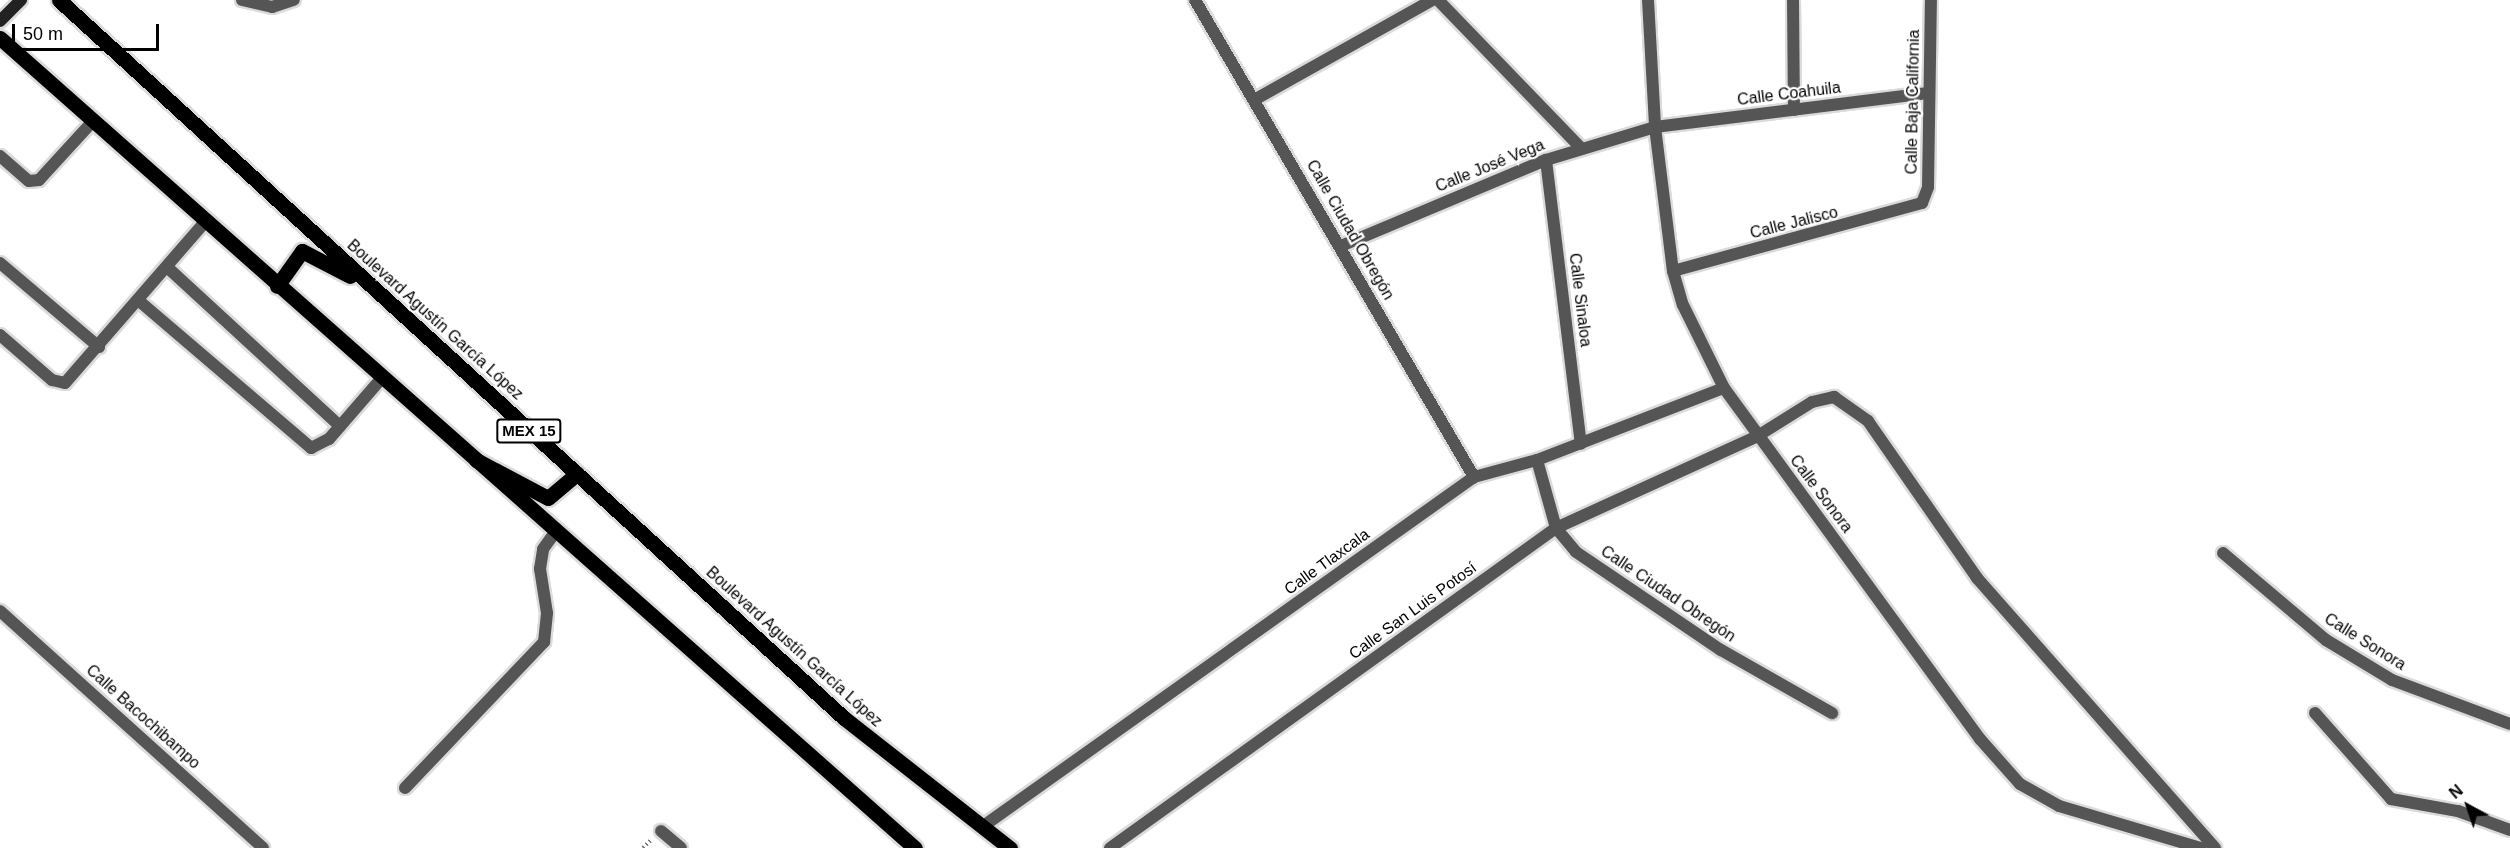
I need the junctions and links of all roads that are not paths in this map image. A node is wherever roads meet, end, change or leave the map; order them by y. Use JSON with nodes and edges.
{"nodes":[{"id":1,"x":21,"y":0,"type":"edge"},
{"id":2,"x":59,"y":0,"type":"edge"},
{"id":3,"x":242,"y":0,"type":"edge"},
{"id":4,"x":294,"y":0,"type":"edge"},
{"id":5,"x":1195,"y":0,"type":"edge"},
{"id":6,"x":1432,"y":0,"type":"edge"},
{"id":7,"x":1438,"y":0,"type":"edge"},
{"id":8,"x":1648,"y":0,"type":"edge"},
{"id":9,"x":1793,"y":0,"type":"edge"},
{"id":10,"x":1931,"y":0,"type":"edge"},
{"id":11,"x":0,"y":21,"type":"edge"},
{"id":12,"x":0,"y":38,"type":"edge"},
{"id":13,"x":1928,"y":93,"type":"junction"},
{"id":14,"x":1254,"y":100,"type":"junction"},
{"id":15,"x":1794,"y":110,"type":"junction"},
{"id":16,"x":93,"y":121,"type":"junction"},
{"id":17,"x":1655,"y":127,"type":"junction"},
{"id":18,"x":1581,"y":148,"type":"junction"},
{"id":19,"x":0,"y":156,"type":"edge"},
{"id":20,"x":1546,"y":160,"type":"junction"},
{"id":21,"x":1922,"y":203,"type":"joint"},
{"id":22,"x":205,"y":222,"type":"junction"},
{"id":23,"x":1341,"y":246,"type":"junction"},
{"id":24,"x":0,"y":263,"type":"edge"},
{"id":25,"x":167,"y":267,"type":"junction"},
{"id":26,"x":1673,"y":271,"type":"junction"},
{"id":27,"x":277,"y":286,"type":"junction"},
{"id":28,"x":378,"y":293,"type":"junction"},
{"id":29,"x":138,"y":300,"type":"junction"},
{"id":30,"x":0,"y":335,"type":"edge"},
{"id":31,"x":99,"y":347,"type":"junction"},
{"id":32,"x":381,"y":379,"type":"junction"},
{"id":33,"x":1724,"y":388,"type":"junction"},
{"id":34,"x":340,"y":426,"type":"junction"},
{"id":35,"x":1756,"y":436,"type":"junction"},
{"id":36,"x":1581,"y":444,"type":"junction"},
{"id":37,"x":467,"y":457,"type":"junction"},
{"id":38,"x":1537,"y":460,"type":"junction"},
{"id":39,"x":577,"y":474,"type":"junction"},
{"id":40,"x":1474,"y":477,"type":"junction"},
{"id":41,"x":1556,"y":528,"type":"junction"},
{"id":42,"x":554,"y":534,"type":"junction"},
{"id":43,"x":2223,"y":553,"type":"dead end"},
{"id":44,"x":0,"y":611,"type":"edge"},
{"id":45,"x":1832,"y":713,"type":"dead end"},
{"id":46,"x":2315,"y":713,"type":"dead end"},
{"id":47,"x":2510,"y":724,"type":"edge"},
{"id":48,"x":405,"y":788,"type":"dead end"},
{"id":49,"x":982,"y":828,"type":"junction"},
{"id":50,"x":2510,"y":830,"type":"edge"},
{"id":51,"x":661,"y":831,"type":"dead end"},
{"id":52,"x":263,"y":848,"type":"edge"},
{"id":53,"x":681,"y":848,"type":"edge"},
{"id":54,"x":915,"y":848,"type":"edge"},
{"id":55,"x":1010,"y":848,"type":"edge"},
{"id":56,"x":1110,"y":848,"type":"edge"},
{"id":57,"x":2201,"y":848,"type":"edge"},
{"id":58,"x":2215,"y":848,"type":"edge"}],
"edges":[{"from":1,"to":11,"type":"street"},
{"from":2,"to":28,"type":"main road","name":"Boulevard Agustín García López","number":"MEX 15"},
{"from":3,"to":4,"type":"street"},
{"from":5,"to":14,"type":"street","name":"Calle Ciudad Obregón"},
{"from":6,"to":14,"type":"street"},
{"from":7,"to":18,"type":"street"},
{"from":8,"to":17,"type":"street","name":"Calle Sonora"},
{"from":9,"to":15,"type":"street"},
{"from":10,"to":13,"type":"street","name":"Calle Baja California"},
{"from":12,"to":16,"type":"main road"},
{"from":13,"to":15,"type":"street","name":"Calle Coahuila"},
{"from":13,"to":21,"type":"street","name":"Calle Baja California"},
{"from":14,"to":23,"type":"street","name":"Calle Ciudad Obregón"},
{"from":15,"to":17,"type":"street","name":"Calle Coahuila"},
{"from":16,"to":19,"type":"street"},
{"from":16,"to":22,"type":"main road"},
{"from":17,"to":18,"type":"street","name":"Calle José Vega"},
{"from":17,"to":26,"type":"street","name":"Calle Sonora"},
{"from":18,"to":20,"type":"street","name":"Calle José Vega"},
{"from":20,"to":23,"type":"street","name":"Calle José Vega"},
{"from":20,"to":36,"type":"street","name":"Calle Sinaloa"},
{"from":21,"to":26,"type":"street","name":"Calle Jalisco"},
{"from":22,"to":25,"type":"street"},
{"from":22,"to":27,"type":"main road"},
{"from":23,"to":40,"type":"street","name":"Calle Ciudad Obregón"},
{"from":24,"to":31,"type":"street"},
{"from":25,"to":29,"type":"street"},
{"from":25,"to":34,"type":"street"},
{"from":26,"to":33,"type":"street","name":"Calle Sonora"},
{"from":27,"to":28,"type":"main road"},
{"from":27,"to":32,"type":"main road"},
{"from":28,"to":39,"type":"main road","name":"Boulevard Agustín García López","number":"MEX 15"},
{"from":29,"to":31,"type":"street"},
{"from":29,"to":34,"type":"street"},
{"from":30,"to":31,"type":"street"},
{"from":32,"to":34,"type":"street"},
{"from":32,"to":37,"type":"main road"},
{"from":33,"to":35,"type":"street","name":"Calle Sonora"},
{"from":33,"to":36,"type":"street","name":"Calle Tlaxcala"},
{"from":35,"to":41,"type":"street","name":"Calle San Luis Potosí"},
{"from":35,"to":57,"type":"street","name":"Calle Sonora"},
{"from":35,"to":58,"type":"street","name":"Calle San Luis Potosí"},
{"from":36,"to":38,"type":"street","name":"Calle Tlaxcala"},
{"from":37,"to":39,"type":"main road"},
{"from":37,"to":42,"type":"main road"},
{"from":38,"to":40,"type":"street","name":"Calle Tlaxcala"},
{"from":38,"to":41,"type":"street","name":"Calle Ciudad Obregón"},
{"from":39,"to":49,"type":"main road","name":"Boulevard Agustín García López","number":"MEX 15"},
{"from":40,"to":49,"type":"street","name":"Calle Tlaxcala"},
{"from":41,"to":45,"type":"street","name":"Calle Ciudad Obregón"},
{"from":41,"to":56,"type":"street","name":"Calle San Luis Potosí"},
{"from":42,"to":48,"type":"street"},
{"from":42,"to":54,"type":"main road"},
{"from":43,"to":47,"type":"street","name":"Calle Sonora"},
{"from":44,"to":52,"type":"street","name":"Calle Bacochibampo"},
{"from":46,"to":50,"type":"street"},
{"from":49,"to":55,"type":"main road","name":"Boulevard Agustín García López","number":"MEX 15"},
{"from":51,"to":53,"type":"street"}]}
